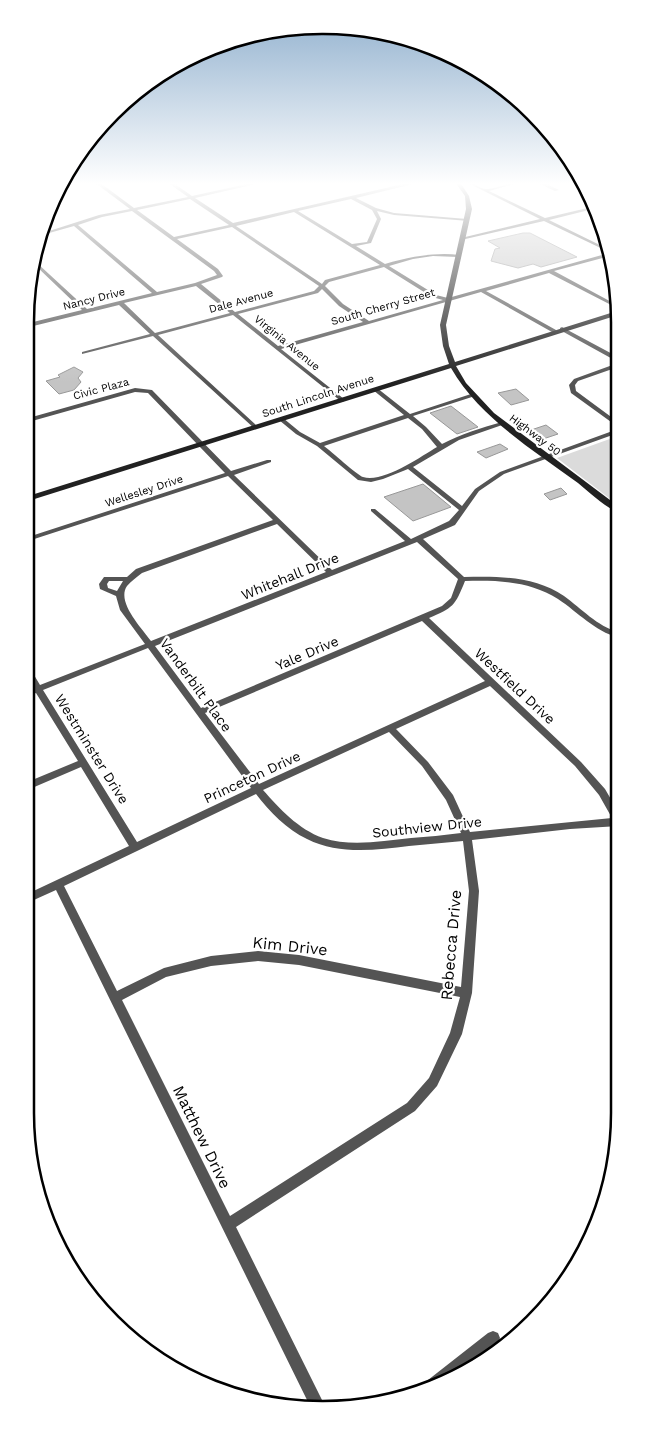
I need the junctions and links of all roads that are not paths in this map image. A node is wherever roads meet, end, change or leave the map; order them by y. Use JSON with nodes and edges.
{"nodes":[{"id":1,"x":104,"y":249,"type":"edge"},
{"id":2,"x":185,"y":249,"type":"edge"},
{"id":3,"x":267,"y":249,"type":"edge"},
{"id":4,"x":357,"y":249,"type":"edge"},
{"id":5,"x":460,"y":249,"type":"edge"},
{"id":6,"x":603,"y":255,"type":"edge"},
{"id":7,"x":458,"y":256,"type":"junction"},
{"id":8,"x":384,"y":265,"type":"junction"},
{"id":9,"x":39,"y":266,"type":"edge"},
{"id":10,"x":550,"y":271,"type":"junction"},
{"id":11,"x":197,"y":284,"type":"junction"},
{"id":12,"x":321,"y":286,"type":"junction"},
{"id":13,"x":481,"y":290,"type":"junction"},
{"id":14,"x":156,"y":294,"type":"junction"},
{"id":15,"x":448,"y":299,"type":"junction"},
{"id":16,"x":120,"y":303,"type":"junction"},
{"id":17,"x":611,"y":303,"type":"edge"},
{"id":18,"x":86,"y":311,"type":"junction"},
{"id":19,"x":234,"y":314,"type":"junction"},
{"id":20,"x":611,"y":314,"type":"edge"},
{"id":21,"x":367,"y":322,"type":"junction"},
{"id":22,"x":34,"y":324,"type":"edge"},
{"id":23,"x":562,"y":329,"type":"junction"},
{"id":24,"x":554,"y":331,"type":"junction"},
{"id":25,"x":154,"y":334,"type":"junction"},
{"id":26,"x":278,"y":348,"type":"junction"},
{"id":27,"x":84,"y":353,"type":"dead end"},
{"id":28,"x":611,"y":356,"type":"edge"},
{"id":29,"x":475,"y":357,"type":"junction"},
{"id":30,"x":451,"y":364,"type":"junction"},
{"id":31,"x":611,"y":368,"type":"edge"},
{"id":32,"x":425,"y":373,"type":"junction"},
{"id":33,"x":459,"y":377,"type":"junction"},
{"id":34,"x":375,"y":389,"type":"junction"},
{"id":35,"x":472,"y":395,"type":"junction"},
{"id":36,"x":342,"y":400,"type":"junction"},
{"id":37,"x":408,"y":415,"type":"junction"},
{"id":38,"x":34,"y":419,"type":"edge"},
{"id":39,"x":281,"y":419,"type":"junction"},
{"id":40,"x":611,"y":420,"type":"edge"},
{"id":41,"x":502,"y":424,"type":"junction"},
{"id":42,"x":255,"y":427,"type":"junction"},
{"id":43,"x":611,"y":434,"type":"edge"},
{"id":44,"x":202,"y":444,"type":"junction"},
{"id":45,"x":318,"y":445,"type":"junction"},
{"id":46,"x":441,"y":447,"type":"junction"},
{"id":47,"x":546,"y":457,"type":"junction"},
{"id":48,"x":269,"y":460,"type":"dead end"},
{"id":49,"x":409,"y":467,"type":"junction"},
{"id":50,"x":230,"y":473,"type":"junction"},
{"id":51,"x":34,"y":497,"type":"edge"},
{"id":52,"x":611,"y":505,"type":"edge"},
{"id":53,"x":373,"y":510,"type":"dead end"},
{"id":54,"x":464,"y":510,"type":"junction"},
{"id":55,"x":278,"y":522,"type":"junction"},
{"id":56,"x":34,"y":537,"type":"edge"},
{"id":57,"x":414,"y":541,"type":"junction"},
{"id":58,"x":332,"y":573,"type":"junction"},
{"id":59,"x":130,"y":578,"type":"junction"},
{"id":60,"x":462,"y":579,"type":"junction"},
{"id":61,"x":120,"y":595,"type":"junction"},
{"id":62,"x":424,"y":618,"type":"junction"},
{"id":63,"x":611,"y":632,"type":"edge"},
{"id":64,"x":151,"y":645,"type":"junction"},
{"id":65,"x":34,"y":681,"type":"edge"},
{"id":66,"x":491,"y":682,"type":"junction"},
{"id":67,"x":39,"y":689,"type":"junction"},
{"id":68,"x":34,"y":691,"type":"edge"},
{"id":69,"x":200,"y":712,"type":"junction"},
{"id":70,"x":391,"y":729,"type":"junction"},
{"id":71,"x":84,"y":762,"type":"junction"},
{"id":72,"x":34,"y":783,"type":"edge"},
{"id":73,"x":257,"y":789,"type":"junction"},
{"id":74,"x":611,"y":807,"type":"edge"},
{"id":75,"x":611,"y":822,"type":"edge"},
{"id":76,"x":467,"y":837,"type":"junction"},
{"id":77,"x":135,"y":847,"type":"junction"},
{"id":78,"x":58,"y":884,"type":"junction"},
{"id":79,"x":34,"y":896,"type":"edge"},
{"id":80,"x":466,"y":993,"type":"junction"},
{"id":81,"x":115,"y":998,"type":"junction"},
{"id":82,"x":228,"y":1225,"type":"junction"},
{"id":83,"x":494,"y":1338,"type":"dead end"},
{"id":84,"x":453,"y":1370,"type":"edge"},
{"id":85,"x":316,"y":1401,"type":"edge"}],
"edges":[{"from":1,"to":14,"type":"street"},
{"from":2,"to":11,"type":"street","name":"Nancy Drive"},
{"from":3,"to":12,"type":"street"},
{"from":4,"to":8,"type":"street"},
{"from":5,"to":7,"type":"main road","name":"Highway 50"},
{"from":6,"to":10,"type":"street","name":"South Cherry Street"},
{"from":7,"to":8,"type":"street","name":"Dale Avenue"},
{"from":7,"to":15,"type":"main road","name":"Highway 50"},
{"from":8,"to":12,"type":"street","name":"Dale Avenue"},
{"from":8,"to":15,"type":"street"},
{"from":9,"to":18,"type":"street"},
{"from":10,"to":13,"type":"street","name":"South Cherry Street"},
{"from":10,"to":17,"type":"street"},
{"from":11,"to":14,"type":"street","name":"Nancy Drive"},
{"from":11,"to":19,"type":"street","name":"Virginia Avenue"},
{"from":12,"to":19,"type":"street","name":"Dale Avenue"},
{"from":12,"to":21,"type":"street"},
{"from":13,"to":15,"type":"street","name":"South Cherry Street"},
{"from":13,"to":24,"type":"street"},
{"from":14,"to":16,"type":"street","name":"Nancy Drive"},
{"from":15,"to":21,"type":"street","name":"South Cherry Street"},
{"from":15,"to":30,"type":"main road","name":"Highway 50"},
{"from":16,"to":18,"type":"street","name":"Nancy Drive"},
{"from":16,"to":25,"type":"street"},
{"from":18,"to":22,"type":"street","name":"Nancy Drive"},
{"from":19,"to":25,"type":"street","name":"Dale Avenue"},
{"from":19,"to":26,"type":"street","name":"Virginia Avenue"},
{"from":20,"to":23,"type":"main road","name":"South Lincoln Avenue"},
{"from":21,"to":26,"type":"street","name":"South Cherry Street"},
{"from":23,"to":24,"type":"main road","name":"South Lincoln Avenue"},
{"from":23,"to":28,"type":"street"},
{"from":24,"to":29,"type":"main road","name":"South Lincoln Avenue"},
{"from":25,"to":27,"type":"street","name":"Dale Avenue"},
{"from":25,"to":42,"type":"street"},
{"from":26,"to":36,"type":"street","name":"Virginia Avenue"},
{"from":29,"to":30,"type":"main road","name":"South Lincoln Avenue"},
{"from":29,"to":33,"type":"main road"},
{"from":30,"to":32,"type":"main road","name":"South Lincoln Avenue"},
{"from":30,"to":33,"type":"main road","name":"Highway 50"},
{"from":31,"to":40,"type":"street"},
{"from":32,"to":33,"type":"main road"},
{"from":32,"to":34,"type":"main road","name":"South Lincoln Avenue"},
{"from":33,"to":35,"type":"main road","name":"Highway 50"},
{"from":34,"to":36,"type":"main road","name":"South Lincoln Avenue"},
{"from":34,"to":37,"type":"street"},
{"from":35,"to":37,"type":"street"},
{"from":35,"to":41,"type":"main road","name":"Highway 50"},
{"from":36,"to":39,"type":"main road","name":"South Lincoln Avenue"},
{"from":37,"to":45,"type":"street"},
{"from":37,"to":46,"type":"street"},
{"from":38,"to":44,"type":"street","name":"Civic Plaza"},
{"from":39,"to":42,"type":"main road","name":"South Lincoln Avenue"},
{"from":39,"to":45,"type":"street"},
{"from":41,"to":46,"type":"street"},
{"from":41,"to":47,"type":"main road","name":"Highway 50"},
{"from":42,"to":44,"type":"main road","name":"South Lincoln Avenue"},
{"from":43,"to":47,"type":"street","name":"Whitehall Drive"},
{"from":44,"to":50,"type":"street"},
{"from":44,"to":51,"type":"main road","name":"South Lincoln Avenue"},
{"from":45,"to":49,"type":"street"},
{"from":46,"to":49,"type":"street"},
{"from":47,"to":52,"type":"main road","name":"Highway 50"},
{"from":47,"to":54,"type":"street","name":"Whitehall Drive"},
{"from":48,"to":50,"type":"street","name":"Wellesley Drive"},
{"from":49,"to":54,"type":"street"},
{"from":50,"to":55,"type":"street"},
{"from":50,"to":56,"type":"street","name":"Wellesley Drive"},
{"from":53,"to":57,"type":"street"},
{"from":54,"to":57,"type":"street","name":"Whitehall Drive"},
{"from":55,"to":58,"type":"street"},
{"from":55,"to":59,"type":"street","name":"Vanderbilt Place"},
{"from":57,"to":58,"type":"street","name":"Whitehall Drive"},
{"from":57,"to":60,"type":"street"},
{"from":58,"to":64,"type":"street","name":"Whitehall Drive"},
{"from":59,"to":61,"type":"street","name":"Vanderbilt Place"},
{"from":59,"to":61,"type":"street","name":"Vanderbilt Place"},
{"from":60,"to":62,"type":"street"},
{"from":60,"to":63,"type":"street"},
{"from":61,"to":64,"type":"street","name":"Vanderbilt Place"},
{"from":62,"to":66,"type":"street","name":"Westfield Drive"},
{"from":62,"to":69,"type":"street","name":"Yale Drive"},
{"from":64,"to":67,"type":"street","name":"Whitehall Drive"},
{"from":64,"to":69,"type":"street","name":"Vanderbilt Place"},
{"from":65,"to":67,"type":"street","name":"Westminster Drive"},
{"from":66,"to":70,"type":"street","name":"Princeton Drive"},
{"from":66,"to":74,"type":"street","name":"Westfield Drive"},
{"from":67,"to":68,"type":"street","name":"Whitehall Drive"},
{"from":67,"to":71,"type":"street","name":"Westminster Drive"},
{"from":69,"to":73,"type":"street","name":"Vanderbilt Place"},
{"from":70,"to":73,"type":"street","name":"Princeton Drive"},
{"from":70,"to":76,"type":"street","name":"Rebecca Drive"},
{"from":71,"to":72,"type":"street"},
{"from":71,"to":77,"type":"street","name":"Westminster Drive"},
{"from":73,"to":76,"type":"street","name":"Southview Drive"},
{"from":73,"to":77,"type":"street","name":"Princeton Drive"},
{"from":75,"to":76,"type":"street","name":"Southview Drive"},
{"from":76,"to":80,"type":"street","name":"Rebecca Drive"},
{"from":77,"to":78,"type":"street","name":"Princeton Drive"},
{"from":78,"to":79,"type":"street","name":"Princeton Drive"},
{"from":78,"to":81,"type":"street","name":"Matthew Drive"},
{"from":80,"to":81,"type":"street","name":"Kim Drive"},
{"from":80,"to":82,"type":"street","name":"Rebecca Drive"},
{"from":81,"to":82,"type":"street","name":"Matthew Drive"},
{"from":82,"to":85,"type":"street","name":"Matthew Drive"},
{"from":83,"to":84,"type":"street"}]}
